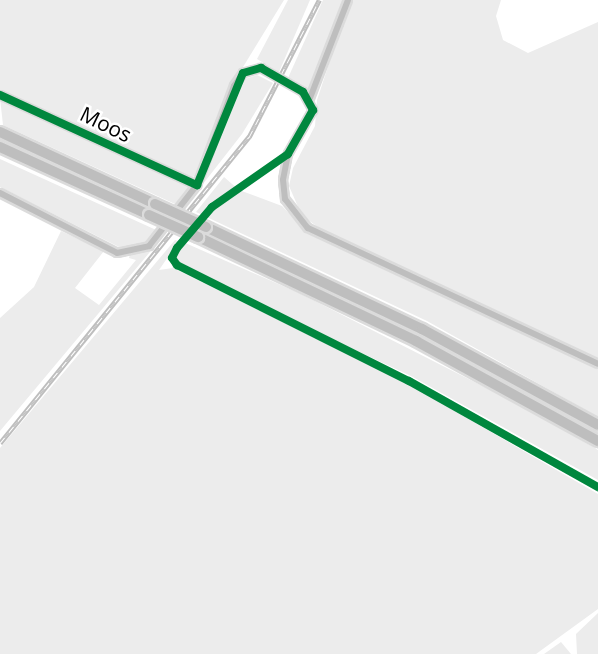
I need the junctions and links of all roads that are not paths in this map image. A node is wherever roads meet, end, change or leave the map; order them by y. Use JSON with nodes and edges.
{"nodes":[{"id":1,"x":348,"y":0,"type":"edge"},
{"id":2,"x":0,"y":95,"type":"edge"},
{"id":3,"x":310,"y":98,"type":"junction"},
{"id":4,"x":0,"y":132,"type":"edge"},
{"id":5,"x":0,"y":147,"type":"edge"},
{"id":6,"x":197,"y":185,"type":"junction"},
{"id":7,"x":0,"y":193,"type":"edge"},
{"id":8,"x":598,"y":364,"type":"edge"},
{"id":9,"x":598,"y":425,"type":"edge"},
{"id":10,"x":598,"y":441,"type":"edge"}],
"edges":[{"from":1,"to":3,"type":"street"},
{"from":2,"to":6,"type":"street","name":"Moos"},
{"from":3,"to":6,"type":"street","bridge":true},
{"from":3,"to":8,"type":"street"},
{"from":4,"to":9,"type":"highway","bridge":true},
{"from":5,"to":10,"type":"highway","bridge":true},
{"from":6,"to":7,"type":"street"}]}
